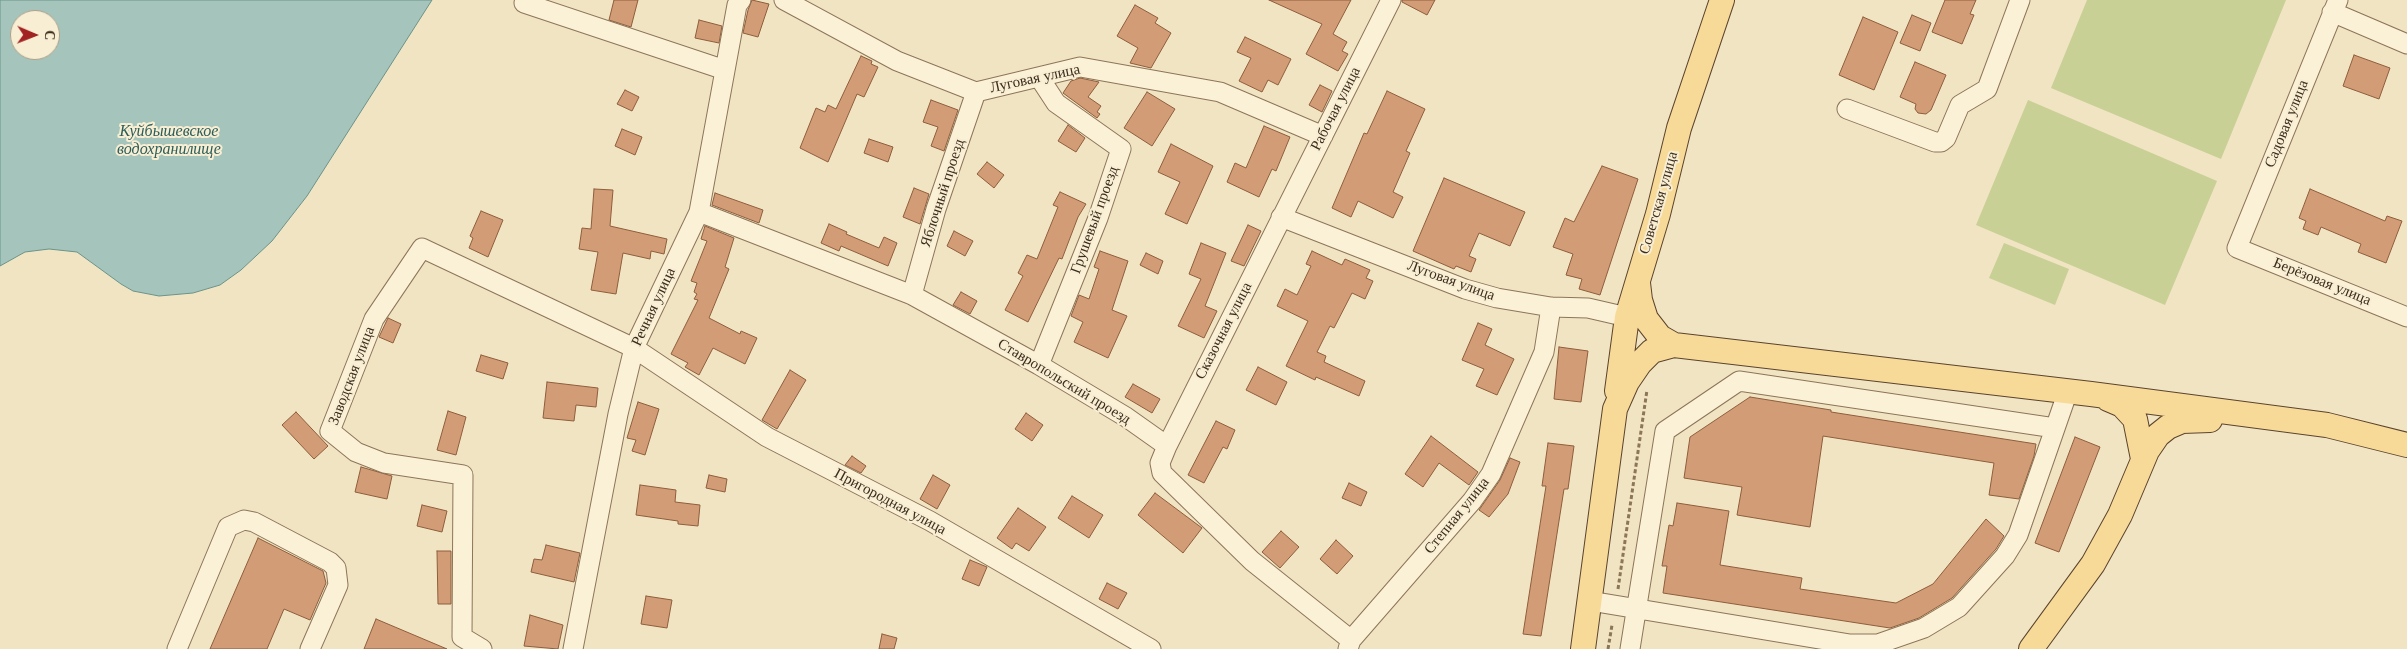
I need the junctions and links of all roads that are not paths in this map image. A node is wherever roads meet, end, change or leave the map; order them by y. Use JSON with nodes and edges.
{"nodes":[{"id":1,"x":741,"y":0,"type":"edge"},
{"id":2,"x":784,"y":0,"type":"edge"},
{"id":3,"x":1391,"y":0,"type":"edge"},
{"id":4,"x":1722,"y":0,"type":"edge"},
{"id":5,"x":2020,"y":0,"type":"edge"},
{"id":6,"x":524,"y":3,"type":"dead end"},
{"id":7,"x":805,"y":5,"type":"edge"},
{"id":8,"x":2335,"y":6,"type":"edge"},
{"id":9,"x":2407,"y":44,"type":"edge"},
{"id":10,"x":725,"y":70,"type":"junction"},
{"id":11,"x":1039,"y":77,"type":"junction"},
{"id":12,"x":976,"y":92,"type":"junction"},
{"id":13,"x":1848,"y":109,"type":"dead end"},
{"id":14,"x":1323,"y":136,"type":"junction"},
{"id":15,"x":699,"y":212,"type":"junction"},
{"id":16,"x":1281,"y":217,"type":"junction"},
{"id":17,"x":422,"y":248,"type":"joint"},
{"id":18,"x":2237,"y":248,"type":"joint"},
{"id":19,"x":1638,"y":278,"type":"junction"},
{"id":20,"x":912,"y":294,"type":"junction"},
{"id":21,"x":1552,"y":307,"type":"junction"},
{"id":22,"x":2407,"y":316,"type":"edge"},
{"id":23,"x":1627,"y":317,"type":"junction"},
{"id":24,"x":1674,"y":345,"type":"junction"},
{"id":25,"x":634,"y":348,"type":"junction"},
{"id":26,"x":1038,"y":365,"type":"junction"},
{"id":27,"x":2079,"y":392,"type":"junction"},
{"id":28,"x":1615,"y":410,"type":"junction"},
{"id":29,"x":2327,"y":425,"type":"junction"},
{"id":30,"x":2055,"y":428,"type":"junction"},
{"id":31,"x":1166,"y":446,"type":"junction"},
{"id":32,"x":2407,"y":446,"type":"edge"},
{"id":33,"x":2143,"y":459,"type":"junction"},
{"id":34,"x":1590,"y":601,"type":"junction"},
{"id":35,"x":1636,"y":610,"type":"junction"},
{"id":36,"x":1349,"y":645,"type":"edge"},
{"id":37,"x":177,"y":649,"type":"edge"},
{"id":38,"x":310,"y":649,"type":"edge"},
{"id":39,"x":482,"y":649,"type":"edge"},
{"id":40,"x":573,"y":649,"type":"edge"},
{"id":41,"x":1151,"y":649,"type":"edge"},
{"id":42,"x":1584,"y":649,"type":"edge"},
{"id":43,"x":1630,"y":649,"type":"edge"},
{"id":44,"x":2031,"y":649,"type":"edge"}],
"edges":[{"from":1,"to":10,"type":"street","name":"Речная улица"},
{"from":2,"to":7,"type":"street"},
{"from":3,"to":14,"type":"street","name":"Рабочая улица"},
{"from":4,"to":19,"type":"main road","name":"Советская улица"},
{"from":5,"to":13,"type":"street"},
{"from":6,"to":10,"type":"street"},
{"from":7,"to":12,"type":"street"},
{"from":8,"to":9,"type":"street"},
{"from":8,"to":18,"type":"street","name":"Садовая улица"},
{"from":10,"to":15,"type":"street","name":"Речная улица"},
{"from":11,"to":12,"type":"street","name":"Луговая улица"},
{"from":11,"to":14,"type":"street","name":"Луговая улица"},
{"from":11,"to":26,"type":"street","name":"Грушевый проезд"},
{"from":12,"to":20,"type":"street","name":"Яблочный проезд"},
{"from":14,"to":16,"type":"street","name":"Рабочая улица"},
{"from":15,"to":20,"type":"street","name":"Ставропольский проезд"},
{"from":15,"to":25,"type":"street","name":"Речная улица"},
{"from":16,"to":21,"type":"street","name":"Луговая улица"},
{"from":16,"to":31,"type":"street","name":"Сказочная улица"},
{"from":17,"to":25,"type":"street","name":"Пригородная улица"},
{"from":17,"to":39,"type":"street","name":"Заводская улица"},
{"from":18,"to":22,"type":"street","name":"Берёзовая улица"},
{"from":19,"to":23,"type":"main road","name":"Советская улица"},
{"from":19,"to":24,"type":"main road"},
{"from":20,"to":26,"type":"street","name":"Ставропольский проезд"},
{"from":21,"to":23,"type":"street","name":"Луговая улица"},
{"from":21,"to":36,"type":"street","name":"Степная улица"},
{"from":23,"to":28,"type":"main road","name":"Советская улица"},
{"from":24,"to":27,"type":"main road"},
{"from":24,"to":28,"type":"main road"},
{"from":25,"to":40,"type":"street","name":"Речная улица"},
{"from":25,"to":41,"type":"street","name":"Пригородная улица"},
{"from":26,"to":31,"type":"street","name":"Ставропольский проезд"},
{"from":27,"to":29,"type":"main road"},
{"from":27,"to":30,"type":"street"},
{"from":27,"to":33,"type":"main road"},
{"from":28,"to":34,"type":"main road","name":"Советская улица"},
{"from":29,"to":32,"type":"main road"},
{"from":29,"to":33,"type":"main road"},
{"from":30,"to":35,"type":"street"},
{"from":30,"to":35,"type":"street"},
{"from":31,"to":36,"type":"street"},
{"from":33,"to":44,"type":"main road"},
{"from":34,"to":35,"type":"street"},
{"from":34,"to":42,"type":"main road","name":"Советская улица"},
{"from":35,"to":43,"type":"street"},
{"from":37,"to":38,"type":"street"}]}
